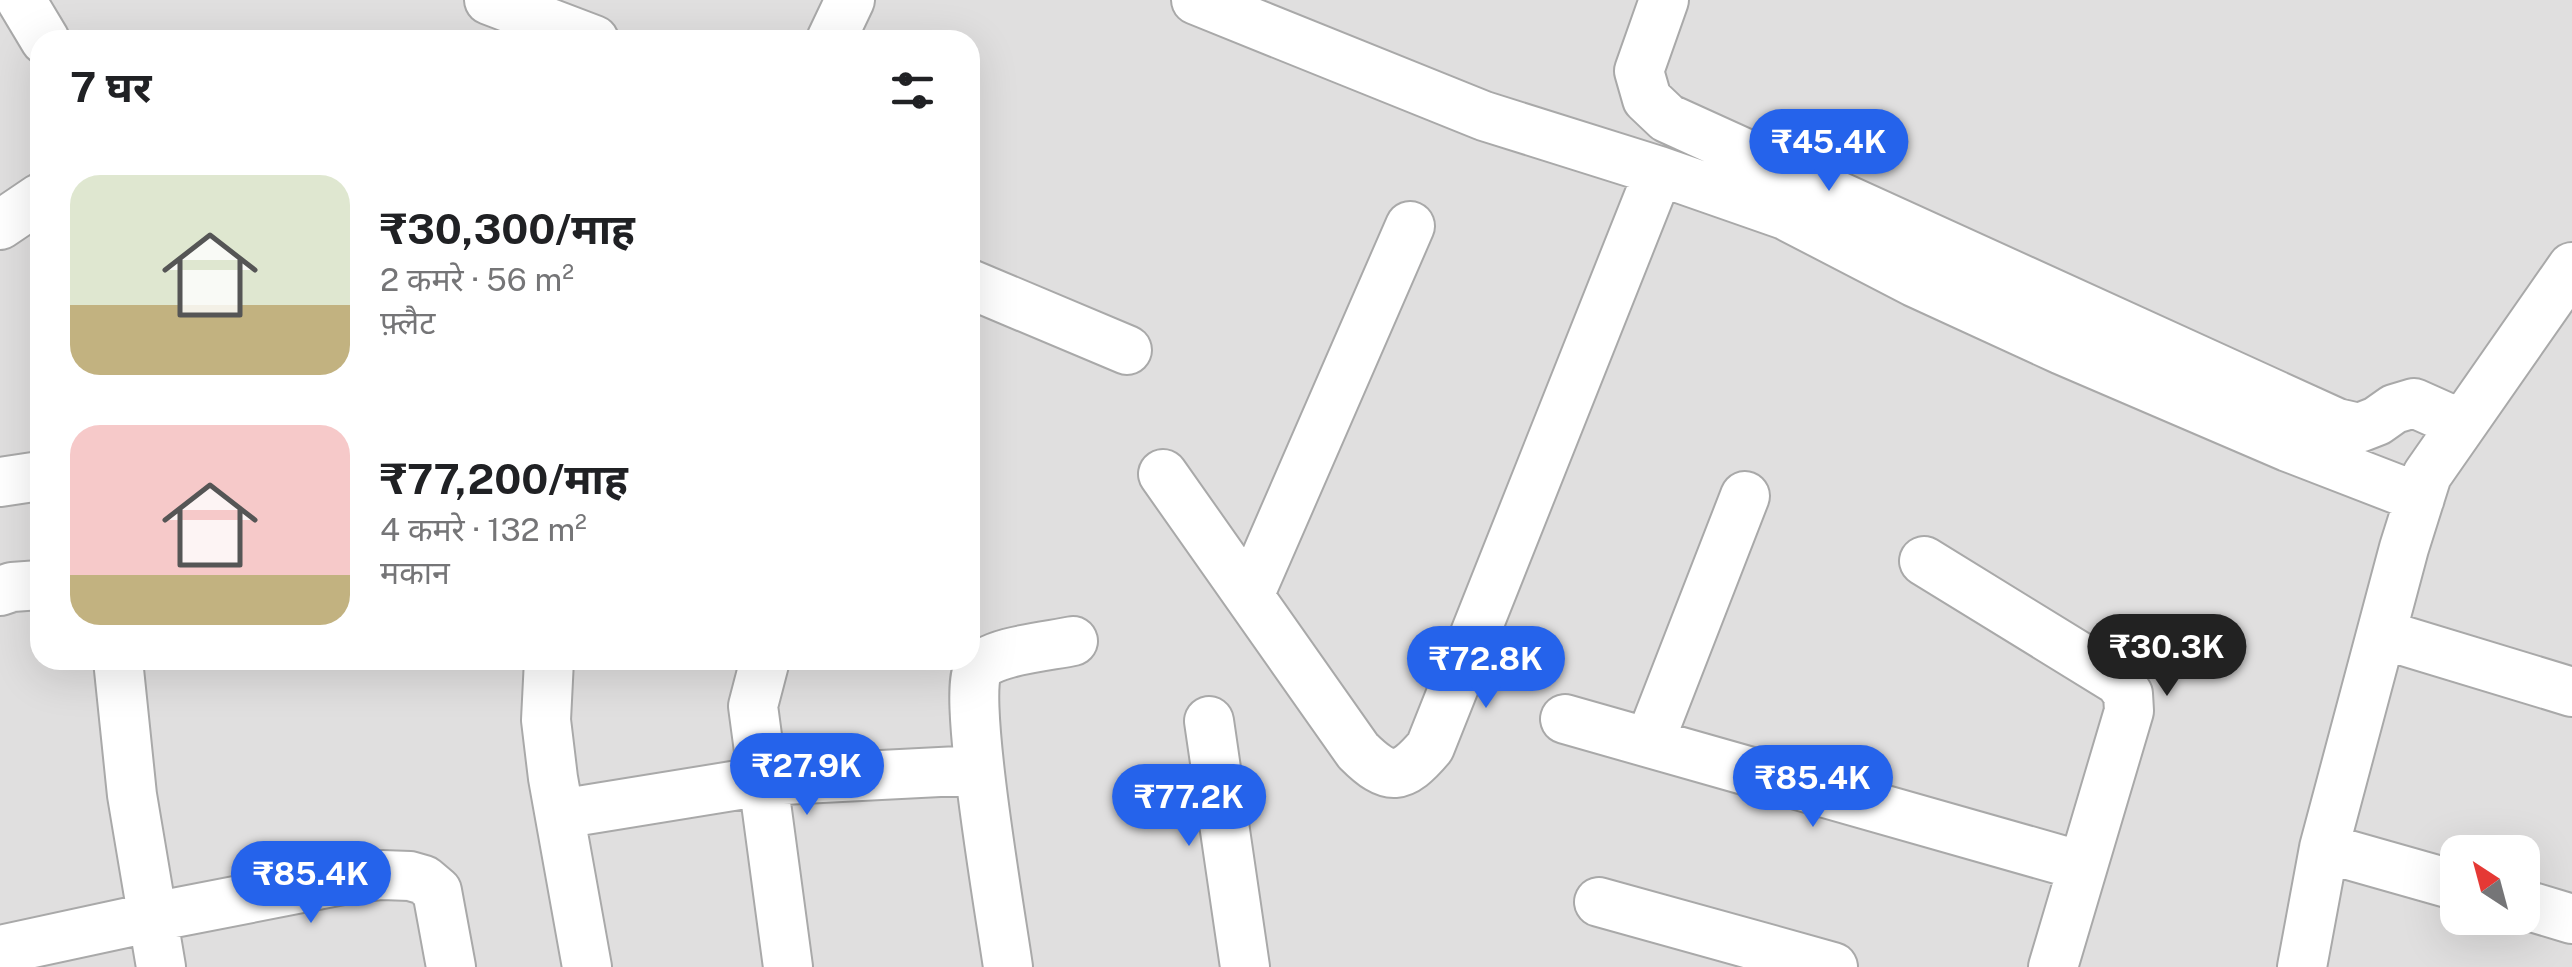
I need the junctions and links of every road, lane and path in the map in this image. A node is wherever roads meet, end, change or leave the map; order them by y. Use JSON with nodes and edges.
{"nodes":[{"id":1,"x":21,"y":0,"type":"edge"},
{"id":2,"x":490,"y":0,"type":"edge"},
{"id":3,"x":850,"y":0,"type":"edge"},
{"id":4,"x":1197,"y":0,"type":"edge"},
{"id":5,"x":1664,"y":0,"type":"edge"},
{"id":6,"x":39,"y":30,"type":"edge"},
{"id":7,"x":568,"y":30,"type":"edge"},
{"id":8,"x":836,"y":30,"type":"edge"},
{"id":9,"x":1658,"y":171,"type":"junction"},
{"id":10,"x":30,"y":205,"type":"edge"},
{"id":11,"x":0,"y":226,"type":"edge"},
{"id":12,"x":1410,"y":226,"type":"dead end"},
{"id":13,"x":2572,"y":267,"type":"edge"},
{"id":14,"x":980,"y":288,"type":"edge"},
{"id":15,"x":1127,"y":350,"type":"dead end"},
{"id":16,"x":2461,"y":424,"type":"junction"},
{"id":17,"x":1164,"y":474,"type":"dead end"},
{"id":18,"x":30,"y":478,"type":"edge"},
{"id":19,"x":0,"y":482,"type":"edge"},
{"id":20,"x":1745,"y":496,"type":"dead end"},
{"id":21,"x":2420,"y":498,"type":"junction"},
{"id":22,"x":1924,"y":561,"type":"dead end"},
{"id":23,"x":30,"y":586,"type":"edge"},
{"id":24,"x":0,"y":591,"type":"edge"},
{"id":25,"x":1249,"y":596,"type":"junction"},
{"id":26,"x":2381,"y":634,"type":"junction"},
{"id":27,"x":1073,"y":642,"type":"dead end"},
{"id":28,"x":980,"y":667,"type":"edge"},
{"id":29,"x":119,"y":670,"type":"edge"},
{"id":30,"x":548,"y":670,"type":"edge"},
{"id":31,"x":762,"y":670,"type":"edge"},
{"id":32,"x":978,"y":670,"type":"edge"},
{"id":33,"x":2572,"y":692,"type":"edge"},
{"id":34,"x":1565,"y":719,"type":"dead end"},
{"id":35,"x":1209,"y":721,"type":"dead end"},
{"id":36,"x":1649,"y":743,"type":"junction"},
{"id":37,"x":980,"y":770,"type":"junction"},
{"id":38,"x":763,"y":782,"type":"junction"},
{"id":39,"x":560,"y":814,"type":"junction"},
{"id":40,"x":2324,"y":848,"type":"junction"},
{"id":41,"x":2082,"y":866,"type":"junction"},
{"id":42,"x":2440,"y":881,"type":"edge"},
{"id":43,"x":1598,"y":902,"type":"dead end"},
{"id":44,"x":2540,"y":909,"type":"edge"},
{"id":45,"x":154,"y":917,"type":"junction"},
{"id":46,"x":2572,"y":918,"type":"edge"},
{"id":47,"x":0,"y":950,"type":"edge"},
{"id":48,"x":161,"y":967,"type":"edge"},
{"id":49,"x":451,"y":967,"type":"edge"},
{"id":50,"x":587,"y":967,"type":"edge"},
{"id":51,"x":788,"y":967,"type":"edge"},
{"id":52,"x":1008,"y":967,"type":"edge"},
{"id":53,"x":1245,"y":967,"type":"edge"},
{"id":54,"x":1833,"y":967,"type":"edge"},
{"id":55,"x":2053,"y":967,"type":"edge"},
{"id":56,"x":2302,"y":967,"type":"edge"}],
"edges":[{"from":1,"to":6,"type":"street"},
{"from":2,"to":7,"type":"street"},
{"from":3,"to":8,"type":"street"},
{"from":4,"to":9,"type":"street"},
{"from":5,"to":16,"type":"street"},
{"from":9,"to":21,"type":"street"},
{"from":9,"to":25,"type":"street"},
{"from":10,"to":11,"type":"street"},
{"from":12,"to":25,"type":"street"},
{"from":13,"to":16,"type":"street"},
{"from":14,"to":15,"type":"street"},
{"from":16,"to":21,"type":"street"},
{"from":17,"to":25,"type":"street"},
{"from":18,"to":19,"type":"street"},
{"from":20,"to":36,"type":"street"},
{"from":21,"to":26,"type":"street"},
{"from":22,"to":41,"type":"street"},
{"from":23,"to":24,"type":"street"},
{"from":26,"to":33,"type":"street"},
{"from":26,"to":40,"type":"street"},
{"from":27,"to":28,"type":"street"},
{"from":29,"to":45,"type":"street"},
{"from":30,"to":39,"type":"street"},
{"from":31,"to":38,"type":"street"},
{"from":32,"to":37,"type":"street"},
{"from":34,"to":36,"type":"street"},
{"from":35,"to":53,"type":"street"},
{"from":36,"to":41,"type":"street"},
{"from":37,"to":38,"type":"street"},
{"from":37,"to":52,"type":"street"},
{"from":38,"to":39,"type":"street"},
{"from":38,"to":51,"type":"street"},
{"from":39,"to":50,"type":"street"},
{"from":40,"to":42,"type":"street"},
{"from":40,"to":56,"type":"street"},
{"from":41,"to":55,"type":"street"},
{"from":43,"to":54,"type":"street"},
{"from":44,"to":46,"type":"street"},
{"from":45,"to":47,"type":"street"},
{"from":45,"to":48,"type":"street"},
{"from":45,"to":49,"type":"street"}]}
